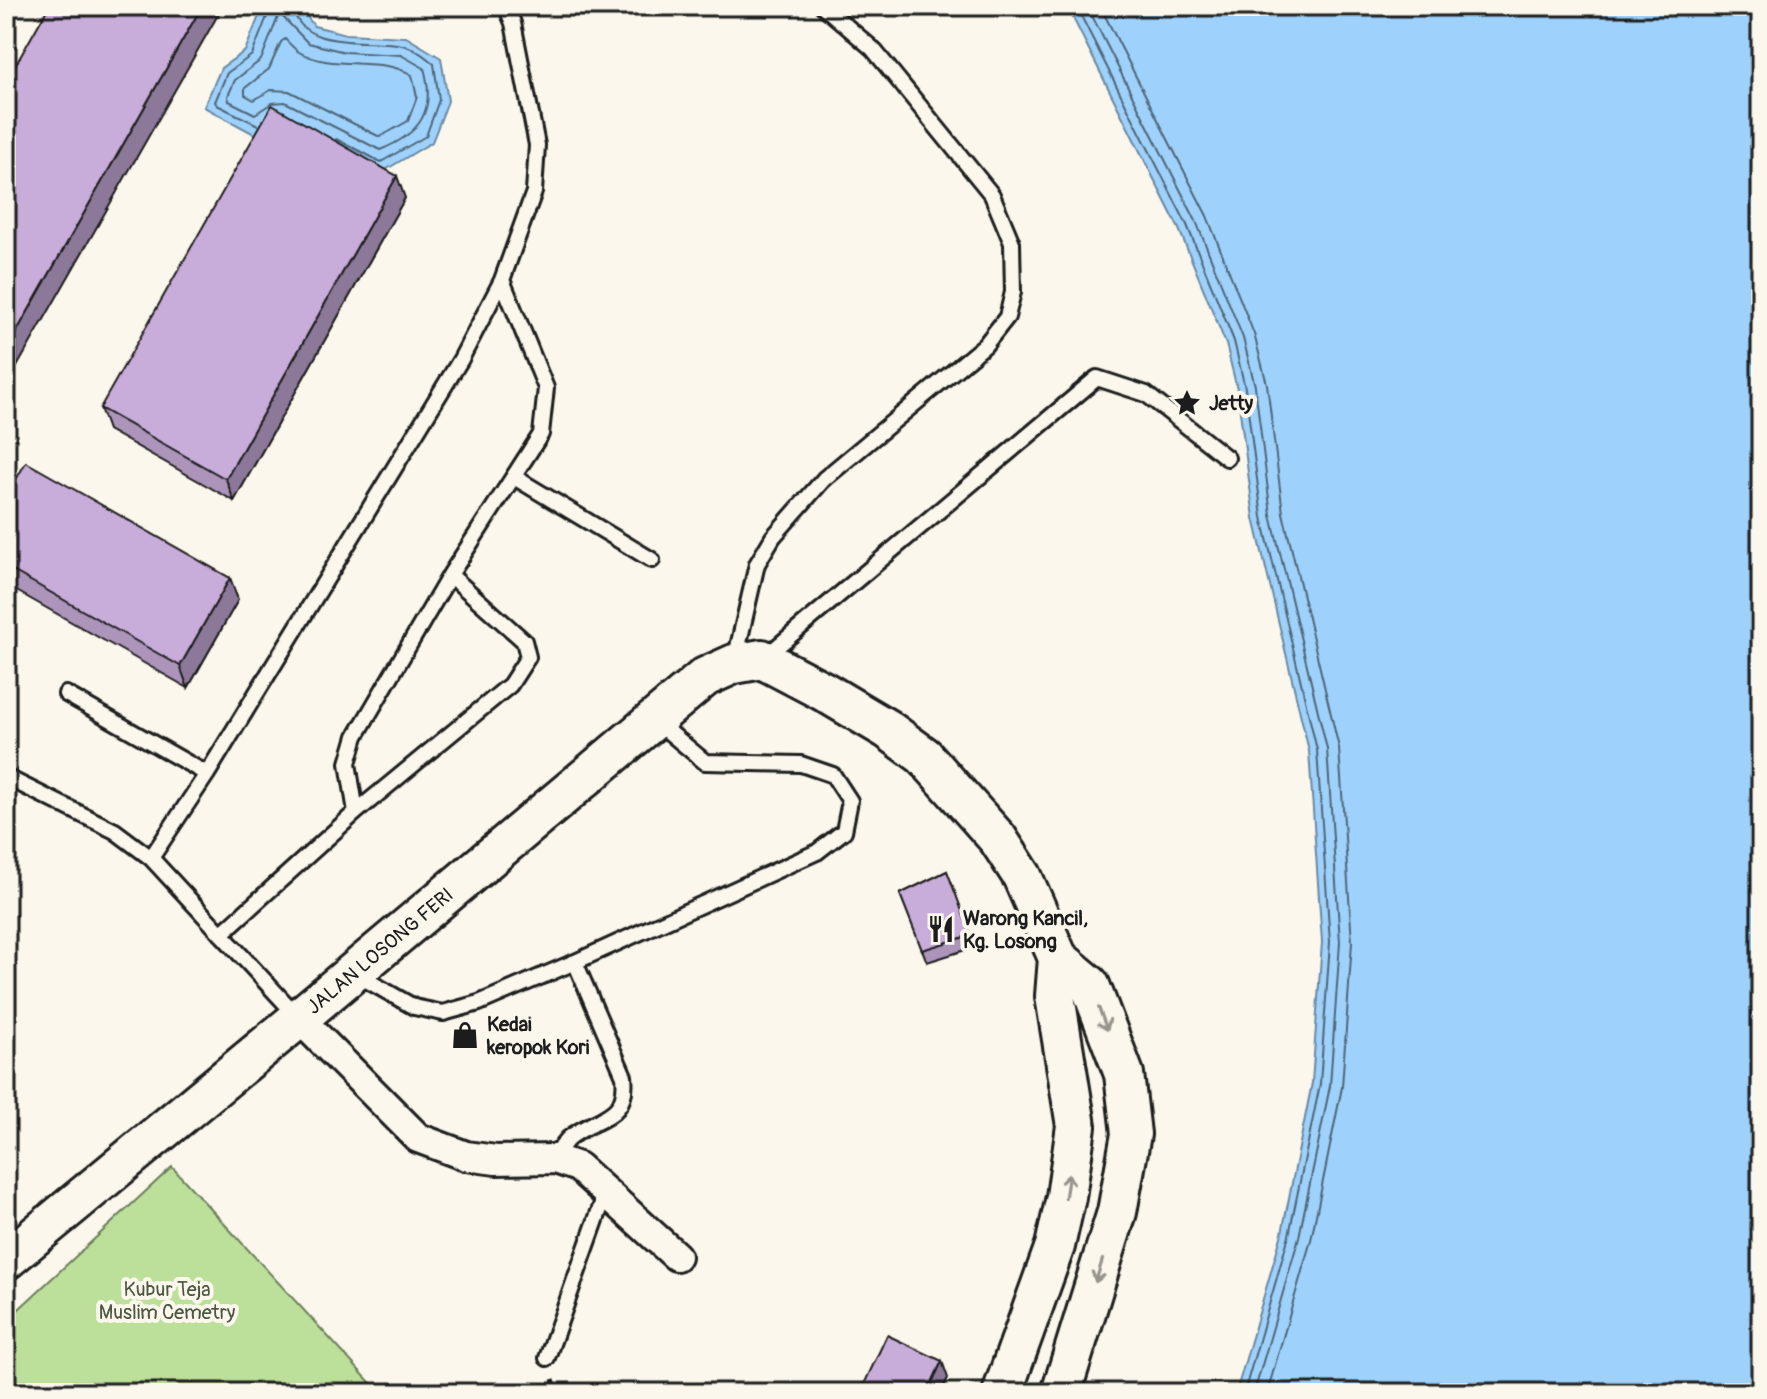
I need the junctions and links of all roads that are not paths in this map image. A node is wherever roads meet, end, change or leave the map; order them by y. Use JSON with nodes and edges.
{"nodes":[{"id":1,"x":506,"y":6,"type":"edge"},
{"id":2,"x":823,"y":6,"type":"edge"},
{"id":3,"x":502,"y":280,"type":"junction"},
{"id":4,"x":1227,"y":458,"type":"dead end"},
{"id":5,"x":514,"y":477,"type":"junction"},
{"id":6,"x":652,"y":560,"type":"dead end"},
{"id":7,"x":450,"y":575,"type":"junction"},
{"id":8,"x":748,"y":662,"type":"junction"},
{"id":9,"x":66,"y":694,"type":"dead end"},
{"id":10,"x":654,"y":720,"type":"junction"},
{"id":11,"x":207,"y":774,"type":"junction"},
{"id":12,"x":6,"y":777,"type":"edge"},
{"id":13,"x":356,"y":812,"type":"junction"},
{"id":14,"x":151,"y":858,"type":"junction"},
{"id":15,"x":221,"y":934,"type":"junction"},
{"id":16,"x":1058,"y":958,"type":"junction"},
{"id":17,"x":575,"y":962,"type":"junction"},
{"id":18,"x":354,"y":973,"type":"junction"},
{"id":19,"x":299,"y":1018,"type":"junction"},
{"id":20,"x":555,"y":1159,"type":"junction"},
{"id":21,"x":606,"y":1192,"type":"junction"},
{"id":22,"x":676,"y":1256,"type":"dead end"},
{"id":23,"x":6,"y":1260,"type":"edge"},
{"id":24,"x":547,"y":1358,"type":"dead end"},
{"id":25,"x":1002,"y":1393,"type":"edge"},
{"id":26,"x":1061,"y":1393,"type":"edge"}],
"edges":[{"from":1,"to":3,"type":"lane"},
{"from":2,"to":8,"type":"lane"},
{"from":3,"to":5,"type":"lane"},
{"from":3,"to":11,"type":"lane"},
{"from":4,"to":8,"type":"lane"},
{"from":5,"to":6,"type":"lane"},
{"from":5,"to":7,"type":"lane"},
{"from":7,"to":13,"type":"lane"},
{"from":7,"to":13,"type":"lane"},
{"from":8,"to":10,"type":"street","name":"JALAN LOSONG FERI"},
{"from":8,"to":16,"type":"street"},
{"from":9,"to":11,"type":"lane"},
{"from":10,"to":17,"type":"lane"},
{"from":10,"to":18,"type":"street","name":"JALAN LOSONG FERI"},
{"from":11,"to":14,"type":"lane"},
{"from":12,"to":14,"type":"lane"},
{"from":13,"to":15,"type":"lane"},
{"from":14,"to":15,"type":"lane"},
{"from":15,"to":19,"type":"lane"},
{"from":25,"to":16,"type":"street","one_way":true},
{"from":16,"to":26,"type":"street","one_way":true},
{"from":17,"to":18,"type":"lane"},
{"from":17,"to":20,"type":"lane"},
{"from":18,"to":19,"type":"street","name":"JALAN LOSONG FERI"},
{"from":19,"to":20,"type":"street"},
{"from":19,"to":23,"type":"street","name":"JALAN LOSONG FERI"},
{"from":20,"to":21,"type":"street"},
{"from":21,"to":22,"type":"street"},
{"from":21,"to":24,"type":"lane"}]}
